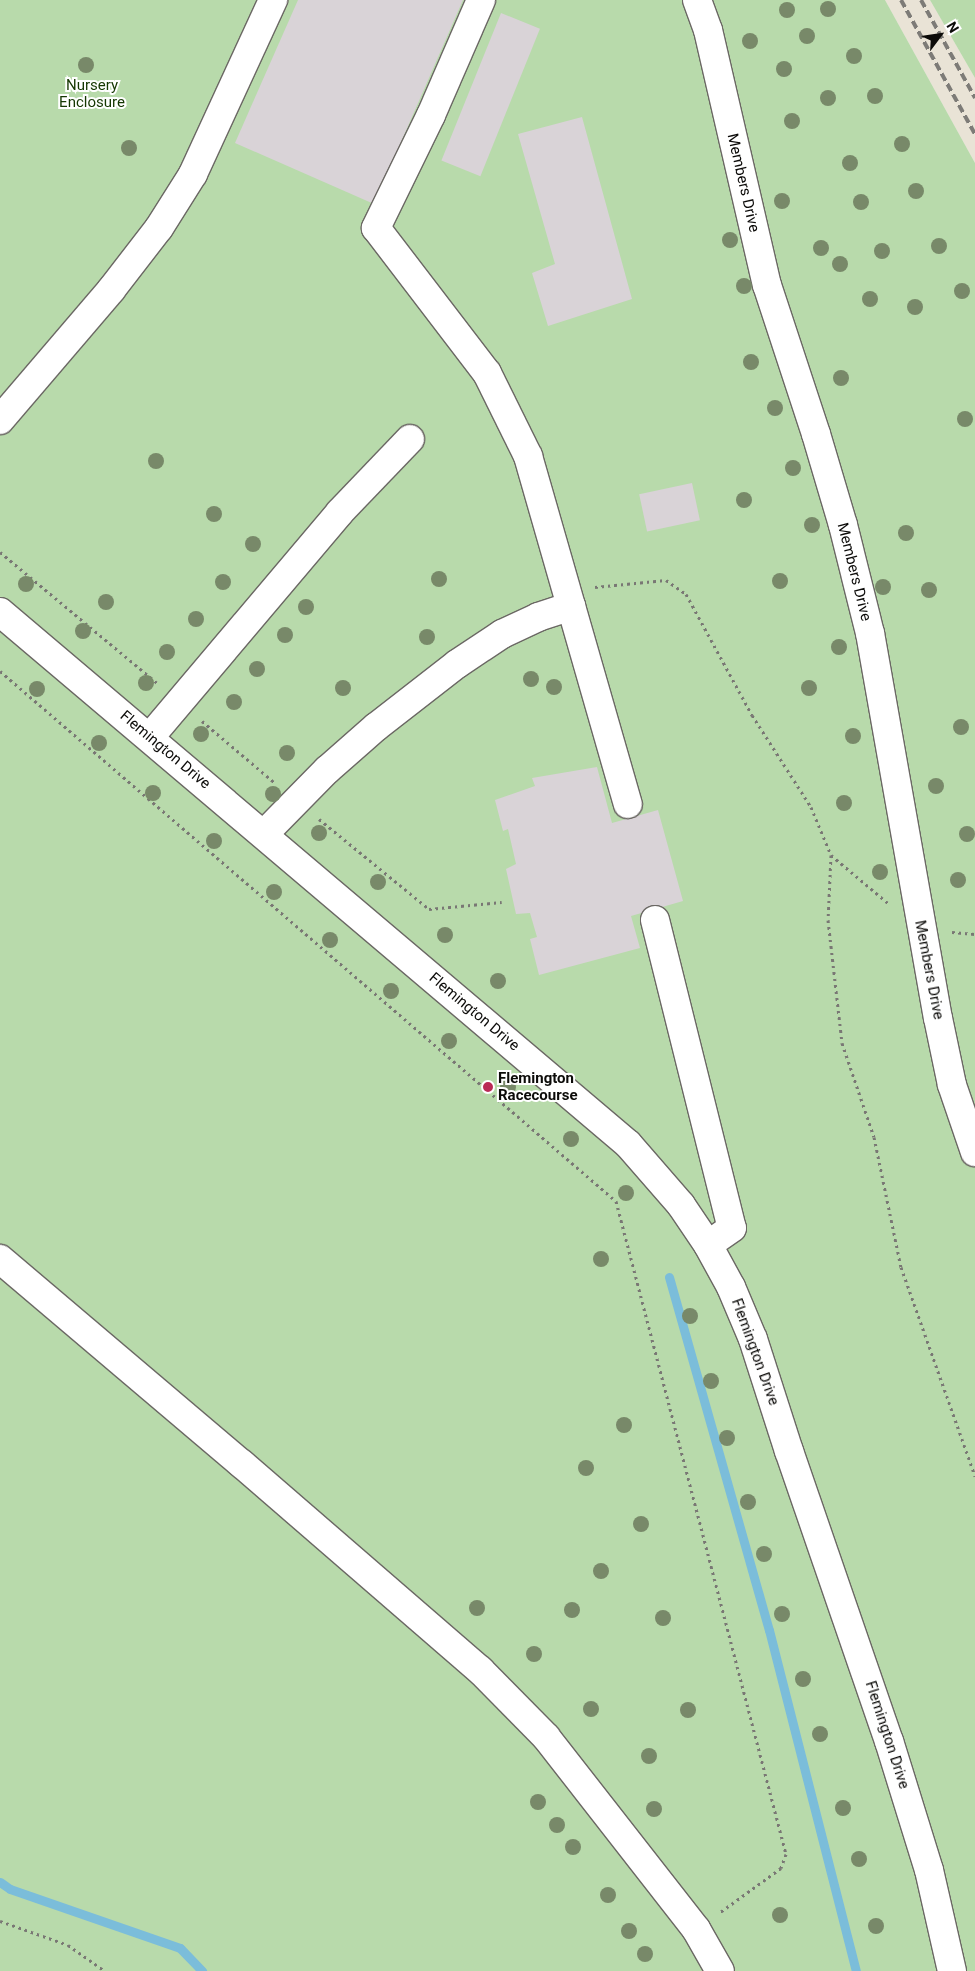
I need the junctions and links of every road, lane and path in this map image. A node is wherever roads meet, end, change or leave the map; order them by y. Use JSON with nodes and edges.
{"nodes":[{"id":1,"x":273,"y":0,"type":"edge"},
{"id":2,"x":481,"y":0,"type":"edge"},
{"id":3,"x":698,"y":0,"type":"edge"},
{"id":4,"x":0,"y":420,"type":"edge"},
{"id":5,"x":410,"y":440,"type":"dead end"},
{"id":6,"x":0,"y":552,"type":"edge"},
{"id":7,"x":569,"y":598,"type":"junction"},
{"id":8,"x":0,"y":612,"type":"edge"},
{"id":9,"x":0,"y":671,"type":"edge"},
{"id":10,"x":180,"y":702,"type":"junction"},
{"id":11,"x":150,"y":737,"type":"junction"},
{"id":12,"x":296,"y":801,"type":"junction"},
{"id":13,"x":628,"y":804,"type":"dead end"},
{"id":14,"x":264,"y":834,"type":"junction"},
{"id":15,"x":502,"y":902,"type":"dead end"},
{"id":16,"x":655,"y":920,"type":"dead end"},
{"id":17,"x":975,"y":1152,"type":"edge"},
{"id":18,"x":708,"y":1245,"type":"junction"},
{"id":19,"x":0,"y":1259,"type":"edge"},
{"id":20,"x":975,"y":1476,"type":"edge"},
{"id":21,"x":0,"y":1921,"type":"edge"},
{"id":22,"x":696,"y":1930,"type":"junction"},
{"id":23,"x":105,"y":1971,"type":"edge"},
{"id":24,"x":720,"y":1971,"type":"edge"},
{"id":25,"x":952,"y":1971,"type":"edge"}],
"edges":[{"from":1,"to":4,"type":"lane"},
{"from":2,"to":7,"type":"lane"},
{"from":3,"to":17,"type":"lane","name":"Members Drive"},
{"from":5,"to":10,"type":"lane"},
{"from":6,"to":10,"type":"path"},
{"from":7,"to":12,"type":"lane"},
{"from":7,"to":13,"type":"lane"},
{"from":7,"to":20,"type":"path"},
{"from":8,"to":11,"type":"lane","name":"Flemington Drive"},
{"from":9,"to":22,"type":"path"},
{"from":10,"to":11,"type":"lane"},
{"from":10,"to":12,"type":"path"},
{"from":11,"to":14,"type":"lane","name":"Flemington Drive"},
{"from":12,"to":14,"type":"lane"},
{"from":12,"to":15,"type":"path"},
{"from":14,"to":18,"type":"lane","name":"Flemington Drive"},
{"from":16,"to":18,"type":"lane"},
{"from":18,"to":25,"type":"lane","name":"Flemington Drive"},
{"from":19,"to":22,"type":"lane"},
{"from":21,"to":23,"type":"path"},
{"from":22,"to":24,"type":"lane"}]}
